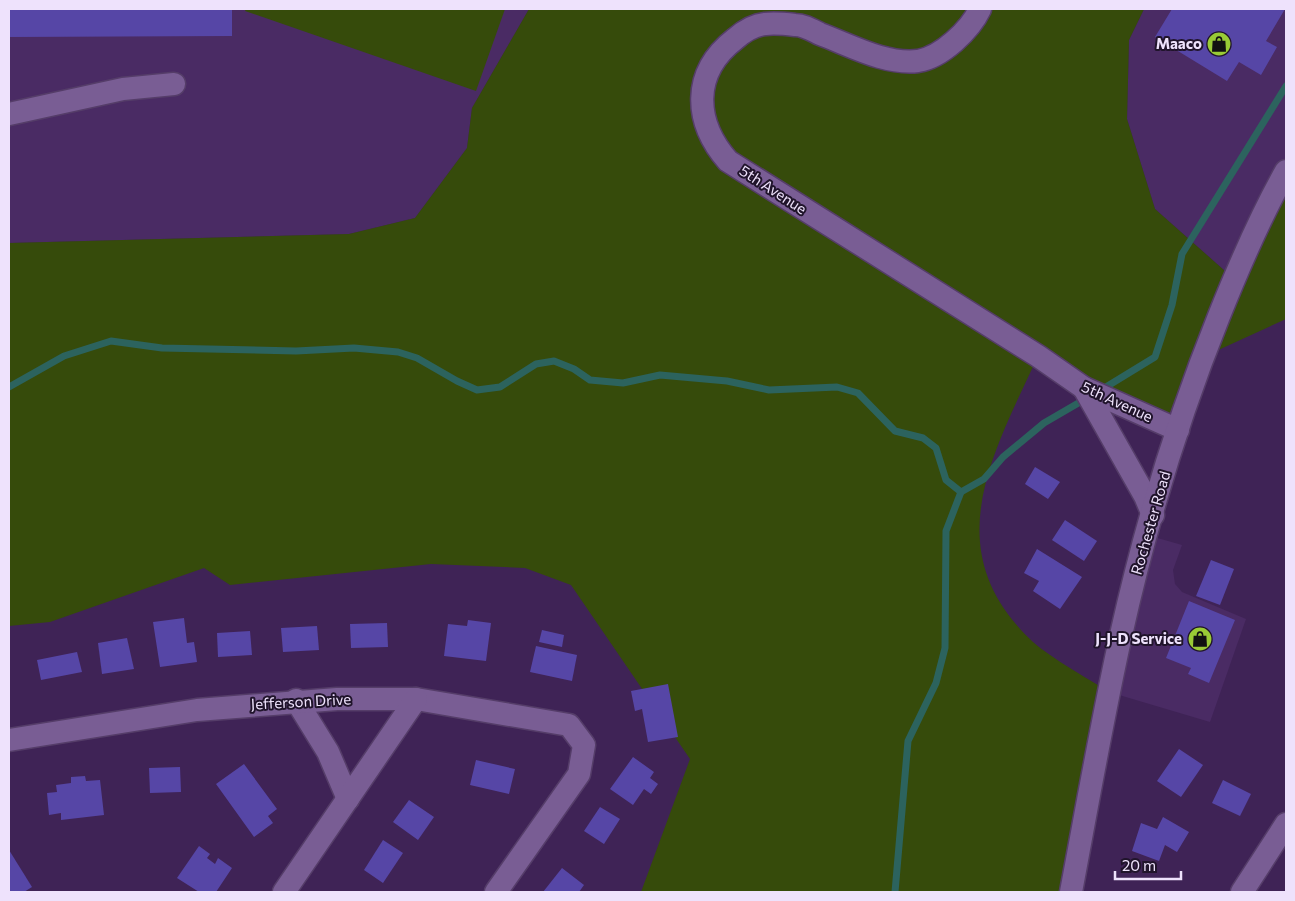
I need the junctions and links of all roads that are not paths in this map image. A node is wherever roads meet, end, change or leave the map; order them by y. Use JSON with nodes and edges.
{"nodes":[{"id":1,"x":980,"y":9,"type":"edge"},
{"id":2,"x":174,"y":84,"type":"dead end"},
{"id":3,"x":9,"y":114,"type":"edge"},
{"id":4,"x":1286,"y":171,"type":"edge"},
{"id":5,"x":1084,"y":388,"type":"junction"},
{"id":6,"x":1178,"y":430,"type":"junction"},
{"id":7,"x":1153,"y":515,"type":"junction"},
{"id":8,"x":416,"y":699,"type":"junction"},
{"id":9,"x":296,"y":700,"type":"junction"},
{"id":10,"x":9,"y":740,"type":"edge"},
{"id":11,"x":348,"y":799,"type":"junction"},
{"id":12,"x":1286,"y":824,"type":"edge"},
{"id":13,"x":284,"y":892,"type":"edge"},
{"id":14,"x":496,"y":892,"type":"edge"},
{"id":15,"x":1071,"y":892,"type":"edge"},
{"id":16,"x":1242,"y":892,"type":"edge"}],
"edges":[{"from":1,"to":5,"type":"street","name":"5th Avenue"},
{"from":2,"to":3,"type":"street"},
{"from":4,"to":6,"type":"street","name":"Rochester Road"},
{"from":5,"to":6,"type":"street","name":"5th Avenue"},
{"from":5,"to":7,"type":"street"},
{"from":6,"to":7,"type":"street","name":"Rochester Road"},
{"from":7,"to":15,"type":"street","name":"Rochester Road"},
{"from":8,"to":9,"type":"street","name":"Jefferson Drive"},
{"from":8,"to":11,"type":"street"},
{"from":8,"to":14,"type":"street","name":"Jefferson Drive"},
{"from":9,"to":10,"type":"street","name":"Jefferson Drive"},
{"from":9,"to":11,"type":"street"},
{"from":11,"to":13,"type":"street"},
{"from":12,"to":16,"type":"street"}]}
